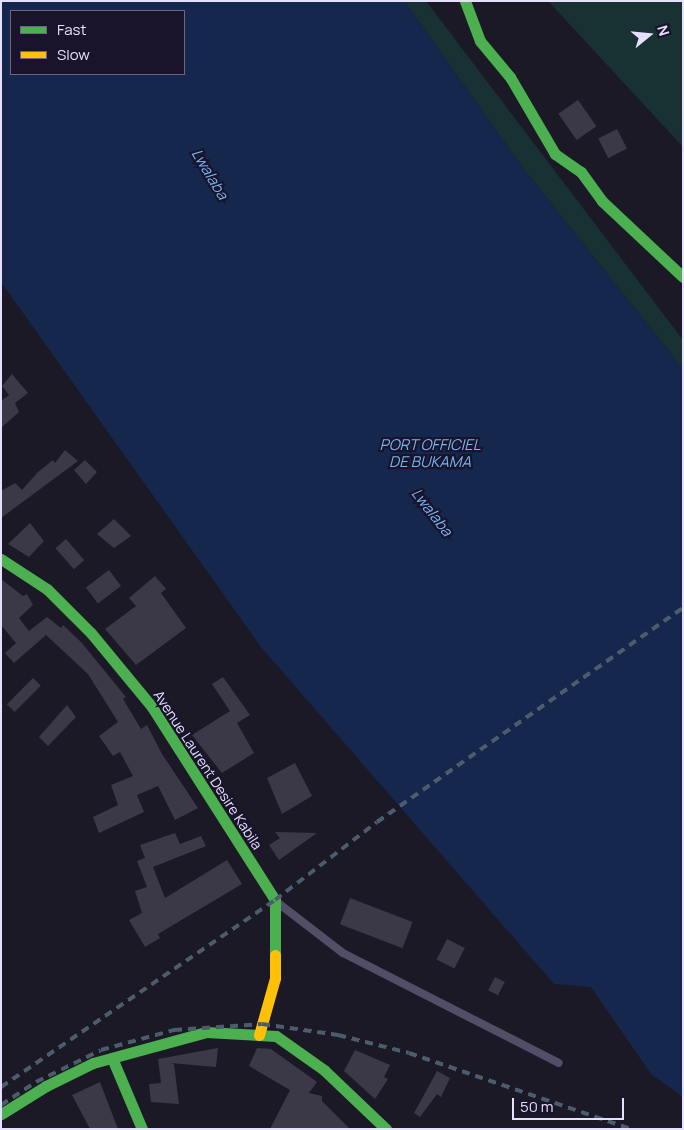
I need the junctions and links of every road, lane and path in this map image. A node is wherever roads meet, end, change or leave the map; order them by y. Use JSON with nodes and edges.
{"nodes":[{"id":1,"x":465,"y":1,"type":"edge"},
{"id":2,"x":683,"y":277,"type":"edge"},
{"id":3,"x":1,"y":559,"type":"edge"},
{"id":4,"x":274,"y":900,"type":"junction"},
{"id":5,"x":259,"y":1036,"type":"junction"},
{"id":6,"x":112,"y":1058,"type":"junction"},
{"id":7,"x":559,"y":1063,"type":"dead end"},
{"id":8,"x":1,"y":1114,"type":"edge"},
{"id":9,"x":142,"y":1129,"type":"edge"},
{"id":10,"x":386,"y":1129,"type":"edge"}],
"edges":[{"from":1,"to":2,"type":"street"},
{"from":3,"to":4,"type":"street","name":"Avenue Laurent Desire Kabila"},
{"from":4,"to":5,"type":"street"},
{"from":4,"to":7,"type":"lane"},
{"from":5,"to":6,"type":"street"},
{"from":5,"to":10,"type":"street"},
{"from":6,"to":8,"type":"street"},
{"from":6,"to":9,"type":"street"}]}
